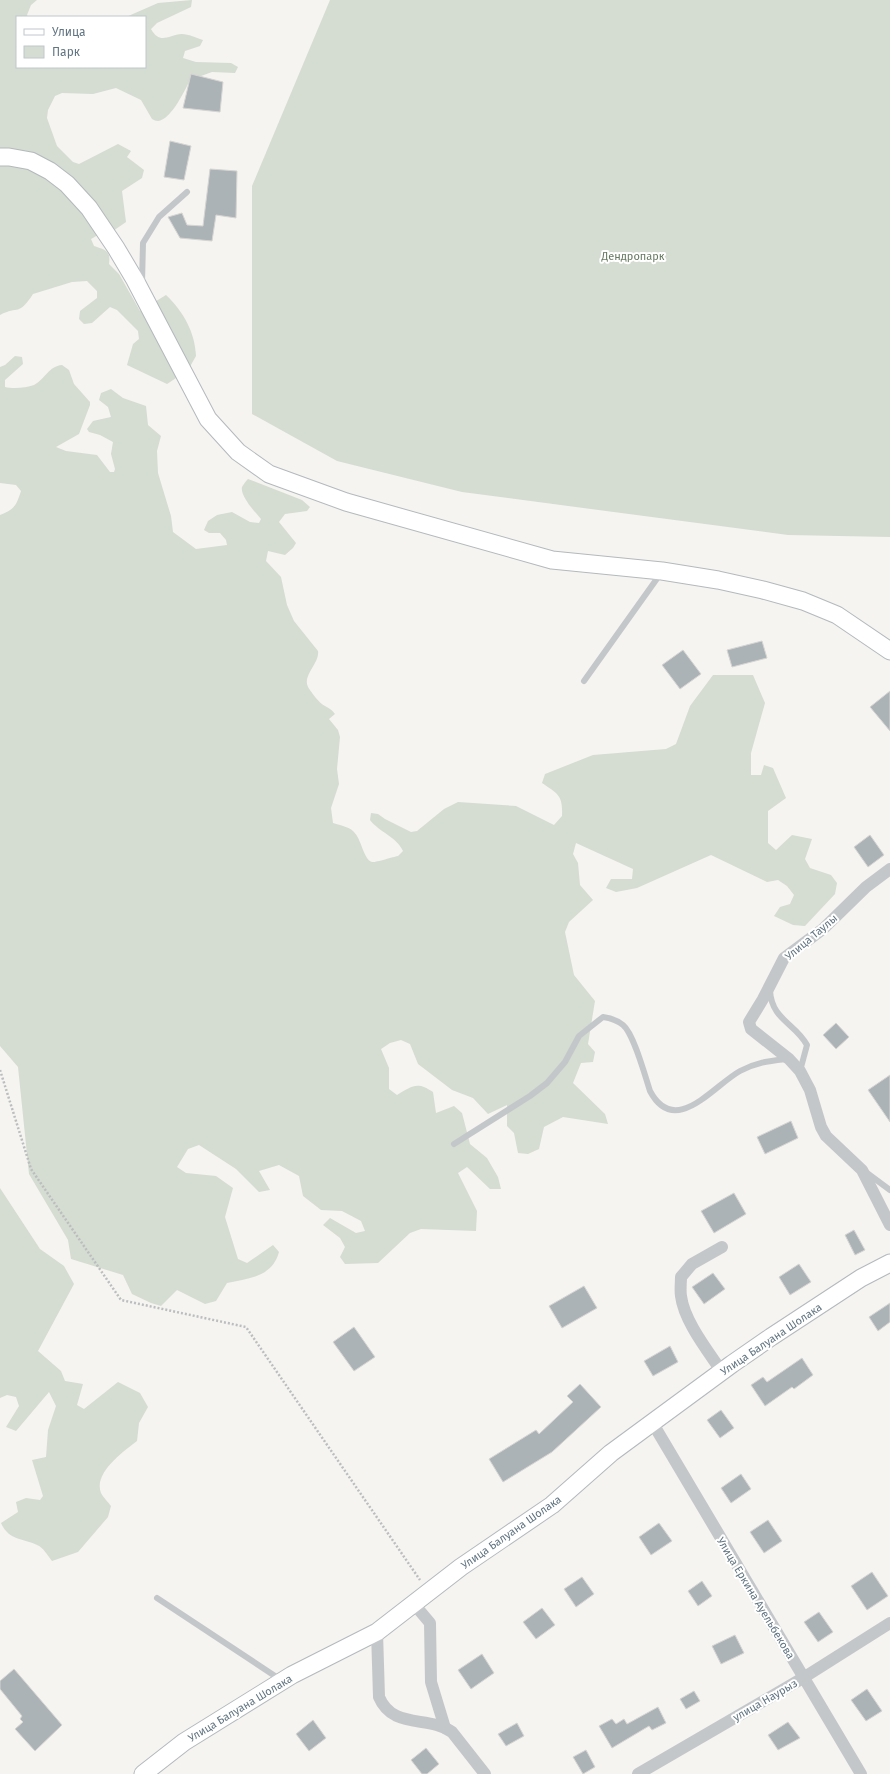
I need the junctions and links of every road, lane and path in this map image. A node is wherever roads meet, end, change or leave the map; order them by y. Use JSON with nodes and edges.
{"nodes":[{"id":1,"x":0,"y":157,"type":"edge"},
{"id":2,"x":187,"y":192,"type":"dead end"},
{"id":3,"x":141,"y":291,"type":"junction"},
{"id":4,"x":662,"y":571,"type":"junction"},
{"id":5,"x":890,"y":651,"type":"edge"},
{"id":6,"x":584,"y":681,"type":"dead end"},
{"id":7,"x":890,"y":869,"type":"edge"},
{"id":8,"x":770,"y":986,"type":"junction"},
{"id":9,"x":789,"y":1058,"type":"junction"},
{"id":10,"x":0,"y":1070,"type":"edge"},
{"id":11,"x":800,"y":1071,"type":"junction"},
{"id":12,"x":454,"y":1144,"type":"dead end"},
{"id":13,"x":862,"y":1170,"type":"junction"},
{"id":14,"x":890,"y":1190,"type":"edge"},
{"id":15,"x":890,"y":1225,"type":"edge"},
{"id":16,"x":722,"y":1247,"type":"dead end"},
{"id":17,"x":890,"y":1263,"type":"edge"},
{"id":18,"x":722,"y":1372,"type":"junction"},
{"id":19,"x":652,"y":1422,"type":"junction"},
{"id":20,"x":428,"y":1593,"type":"junction"},
{"id":21,"x":157,"y":1598,"type":"dead end"},
{"id":22,"x":414,"y":1604,"type":"junction"},
{"id":23,"x":890,"y":1623,"type":"edge"},
{"id":24,"x":377,"y":1632,"type":"junction"},
{"id":25,"x":803,"y":1678,"type":"junction"},
{"id":26,"x":283,"y":1681,"type":"junction"},
{"id":27,"x":445,"y":1728,"type":"junction"},
{"id":28,"x":143,"y":1774,"type":"edge"},
{"id":29,"x":485,"y":1774,"type":"edge"},
{"id":30,"x":638,"y":1774,"type":"edge"},
{"id":31,"x":861,"y":1774,"type":"edge"}],
"edges":[{"from":1,"to":3,"type":"street"},
{"from":2,"to":3,"type":"lane"},
{"from":3,"to":4,"type":"street"},
{"from":4,"to":5,"type":"street"},
{"from":4,"to":6,"type":"lane"},
{"from":7,"to":8,"type":"street","name":"Улица Таулы"},
{"from":8,"to":9,"type":"street","name":"Улица Таулы"},
{"from":8,"to":11,"type":"lane"},
{"from":9,"to":11,"type":"street","name":"Улица Таулы"},
{"from":9,"to":12,"type":"lane"},
{"from":10,"to":20,"type":"path"},
{"from":11,"to":13,"type":"street","name":"Улица Таулы"},
{"from":13,"to":14,"type":"lane"},
{"from":13,"to":15,"type":"street","name":"Улица Таулы"},
{"from":16,"to":18,"type":"street"},
{"from":17,"to":18,"type":"street","name":"Улица Балуана Шолака"},
{"from":18,"to":19,"type":"street","name":"Улица Балуана Шолака"},
{"from":19,"to":20,"type":"street","name":"Улица Балуана Шолака"},
{"from":19,"to":25,"type":"street","name":"Улица Еркина Ауельбекова"},
{"from":20,"to":22,"type":"street","name":"Улица Балуана Шолака"},
{"from":21,"to":26,"type":"lane"},
{"from":22,"to":24,"type":"street","name":"Улица Балуана Шолака"},
{"from":22,"to":27,"type":"street"},
{"from":23,"to":25,"type":"street","name":"улица Наурыз"},
{"from":24,"to":26,"type":"street","name":"Улица Балуана Шолака"},
{"from":24,"to":27,"type":"street"},
{"from":25,"to":30,"type":"street","name":"улица Наурыз"},
{"from":25,"to":31,"type":"street","name":"Улица Еркина Ауельбекова"},
{"from":26,"to":28,"type":"street","name":"Улица Балуана Шолака"},
{"from":27,"to":29,"type":"street"}]}
